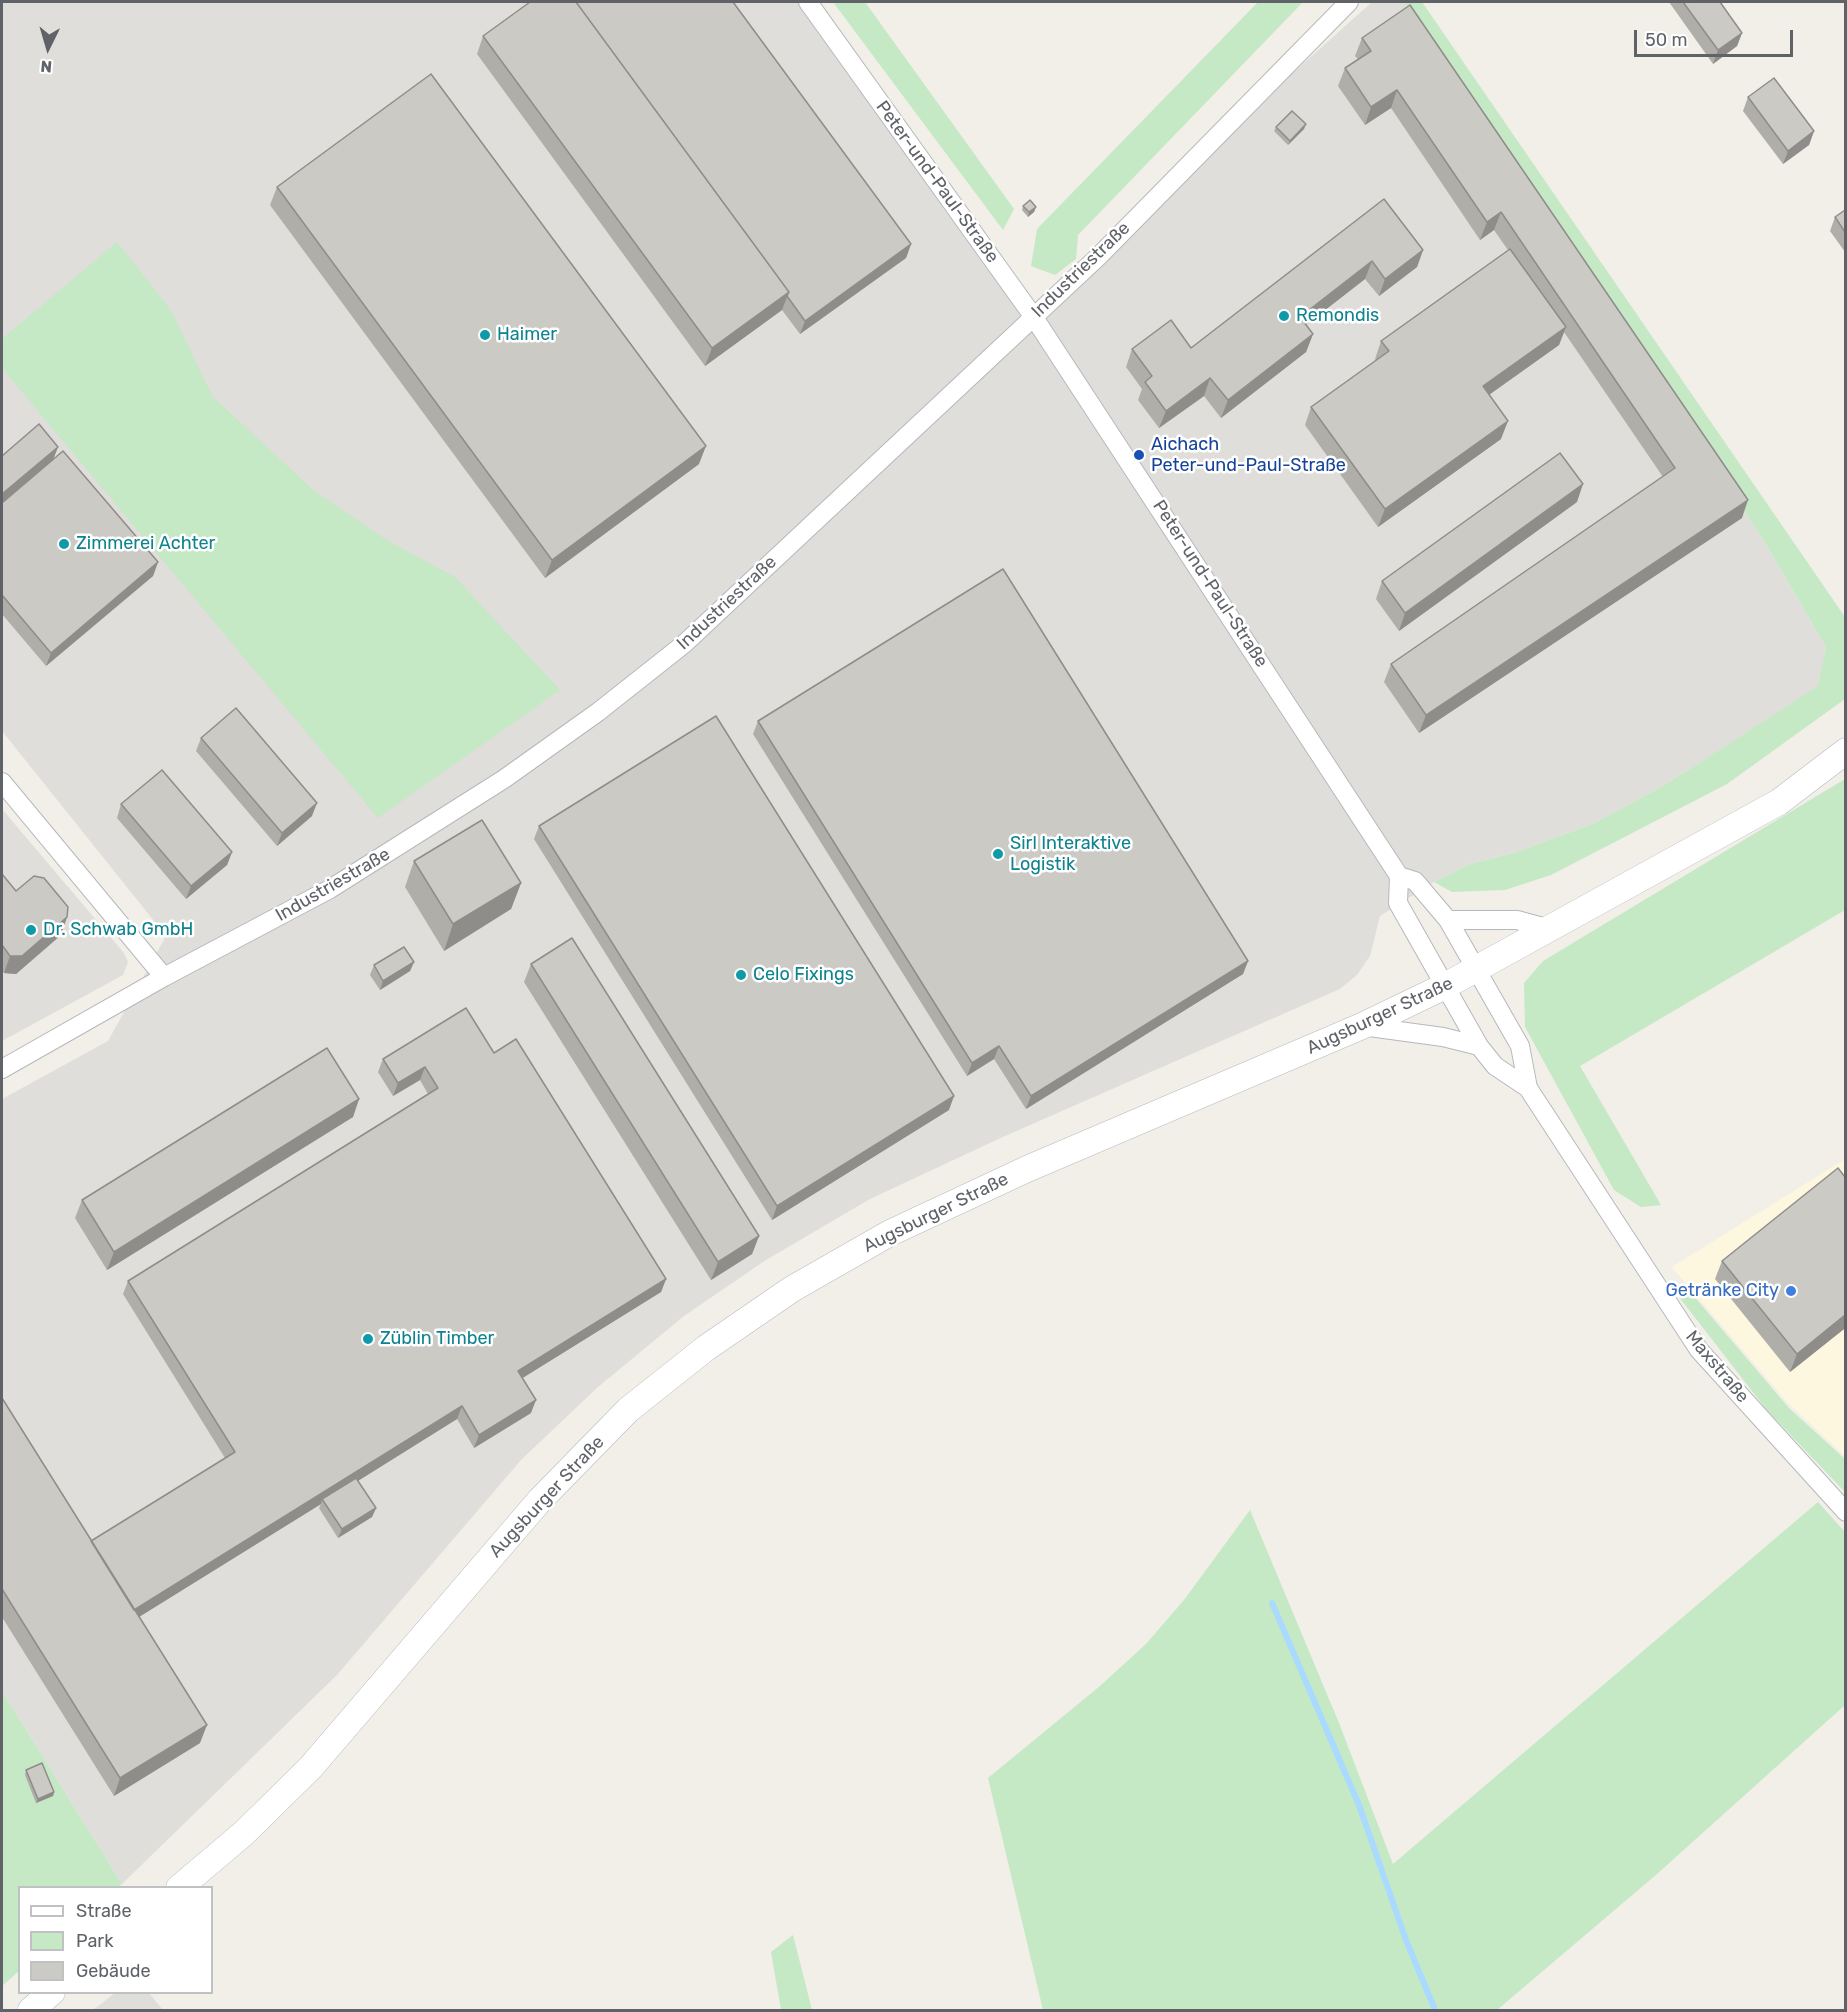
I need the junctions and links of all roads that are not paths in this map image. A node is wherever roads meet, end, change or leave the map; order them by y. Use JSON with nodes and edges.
{"nodes":[{"id":1,"x":808,"y":2,"type":"edge"},
{"id":2,"x":1349,"y":2,"type":"edge"},
{"id":3,"x":1033,"y":316,"type":"junction"},
{"id":4,"x":1845,"y":751,"type":"edge"},
{"id":5,"x":2,"y":782,"type":"edge"},
{"id":6,"x":1399,"y":876,"type":"junction"},
{"id":7,"x":1448,"y":920,"type":"junction"},
{"id":8,"x":1550,"y":929,"type":"junction"},
{"id":9,"x":1477,"y":969,"type":"junction"},
{"id":10,"x":164,"y":977,"type":"junction"},
{"id":11,"x":1445,"y":986,"type":"junction"},
{"id":12,"x":1362,"y":1026,"type":"junction"},
{"id":13,"x":1479,"y":1046,"type":"junction"},
{"id":14,"x":2,"y":1069,"type":"edge"},
{"id":15,"x":1528,"y":1088,"type":"junction"},
{"id":16,"x":1845,"y":1512,"type":"edge"},
{"id":17,"x":180,"y":1886,"type":"edge"},
{"id":18,"x":50,"y":1994,"type":"edge"},
{"id":19,"x":30,"y":2010,"type":"edge"}],
"edges":[{"from":1,"to":3,"type":"street","name":"Peter-und-Paul-Straße"},
{"from":2,"to":3,"type":"street","name":"Industriestraße"},
{"from":3,"to":6,"type":"street","name":"Peter-und-Paul-Straße"},
{"from":3,"to":10,"type":"street","name":"Industriestraße"},
{"from":4,"to":8,"type":"main road","name":"Augsburger Straße"},
{"from":5,"to":10,"type":"street"},
{"from":6,"to":7,"type":"street","name":"Peter-und-Paul-Straße"},
{"from":6,"to":11,"type":"street"},
{"from":7,"to":8,"type":"street"},
{"from":7,"to":9,"type":"street","name":"Peter-und-Paul-Straße"},
{"from":8,"to":9,"type":"main road","name":"Augsburger Straße"},
{"from":9,"to":11,"type":"main road","name":"Augsburger Straße"},
{"from":9,"to":15,"type":"street","name":"Maxstraße"},
{"from":10,"to":14,"type":"street","name":"Industriestraße"},
{"from":11,"to":12,"type":"main road","name":"Augsburger Straße"},
{"from":11,"to":13,"type":"street","name":"Maxstraße"},
{"from":12,"to":13,"type":"street"},
{"from":12,"to":17,"type":"main road","name":"Augsburger Straße"},
{"from":13,"to":15,"type":"street","name":"Maxstraße"},
{"from":15,"to":16,"type":"street","name":"Maxstraße"},
{"from":18,"to":19,"type":"main road"}]}
